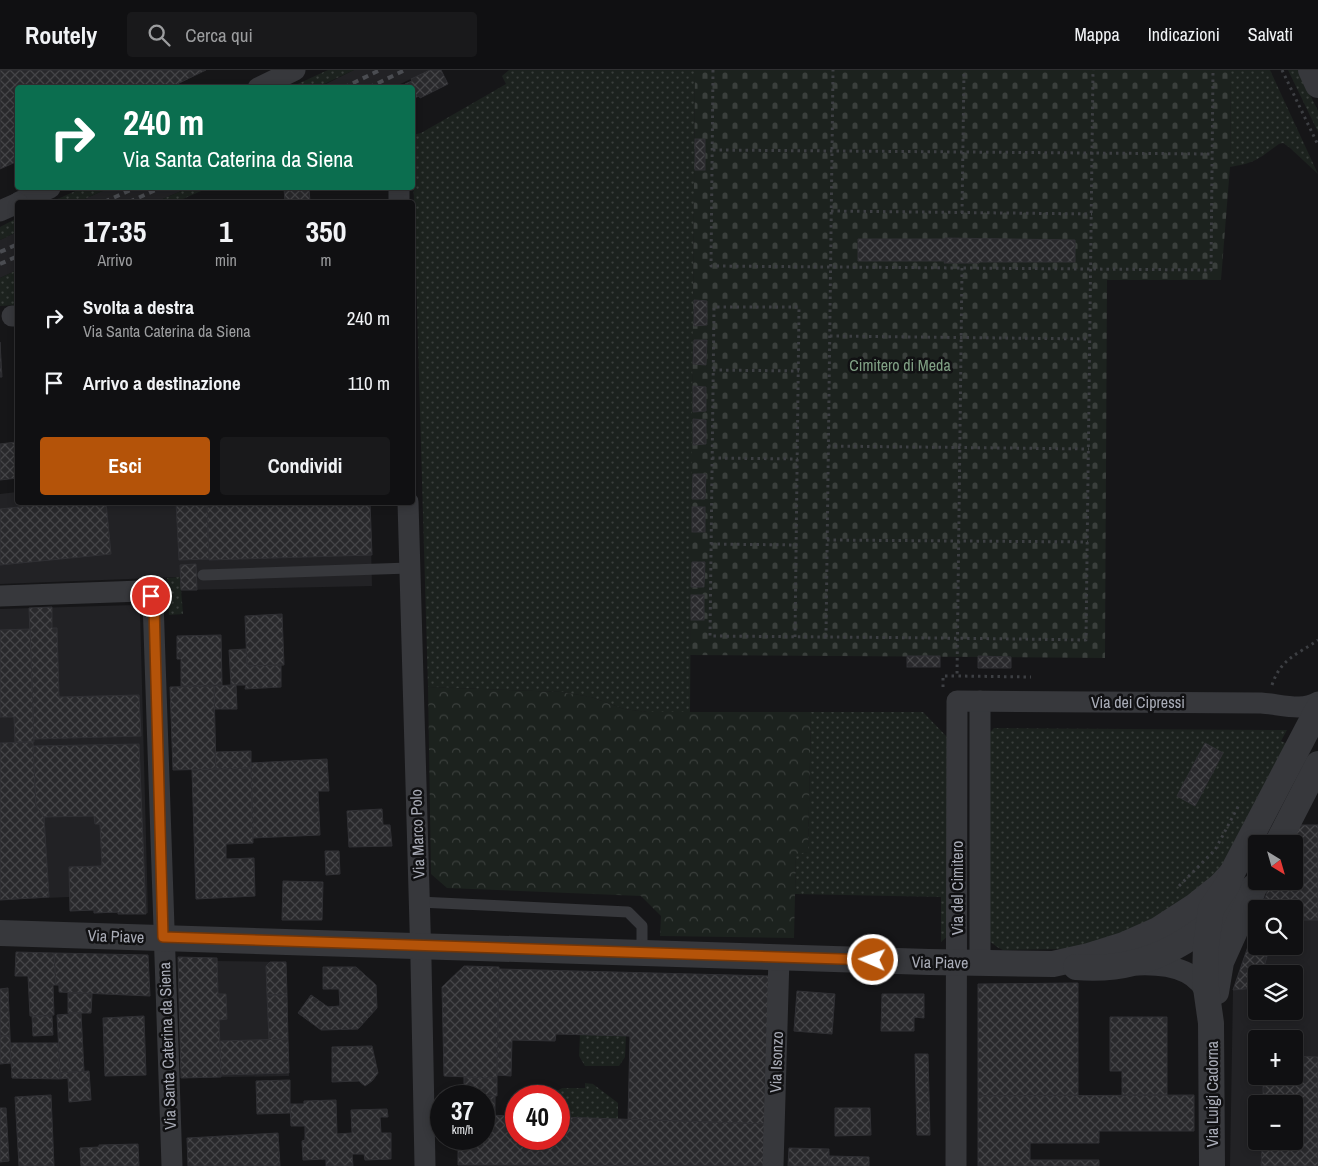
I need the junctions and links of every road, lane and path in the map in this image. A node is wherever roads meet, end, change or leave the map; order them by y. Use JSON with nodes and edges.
{"nodes":[{"id":1,"x":714,"y":70,"type":"edge"},
{"id":2,"x":833,"y":70,"type":"edge"},
{"id":3,"x":964,"y":70,"type":"edge"},
{"id":4,"x":1093,"y":70,"type":"edge"},
{"id":5,"x":1213,"y":70,"type":"edge"},
{"id":6,"x":1282,"y":70,"type":"edge"},
{"id":7,"x":1311,"y":70,"type":"edge"},
{"id":8,"x":289,"y":71,"type":"edge"},
{"id":9,"x":263,"y":85,"type":"edge"},
{"id":10,"x":1318,"y":85,"type":"edge"},
{"id":11,"x":1318,"y":145,"type":"edge"},
{"id":12,"x":712,"y":150,"type":"junction"},
{"id":13,"x":832,"y":151,"type":"junction"},
{"id":14,"x":963,"y":152,"type":"junction"},
{"id":15,"x":1092,"y":153,"type":"junction"},
{"id":16,"x":1212,"y":154,"type":"junction"},
{"id":17,"x":46,"y":190,"type":"edge"},
{"id":18,"x":24,"y":200,"type":"edge"},
{"id":19,"x":15,"y":204,"type":"edge"},
{"id":20,"x":831,"y":211,"type":"junction"},
{"id":21,"x":0,"y":212,"type":"edge"},
{"id":22,"x":962,"y":213,"type":"junction"},
{"id":23,"x":1092,"y":214,"type":"junction"},
{"id":24,"x":831,"y":267,"type":"junction"},
{"id":25,"x":962,"y":268,"type":"junction"},
{"id":26,"x":1091,"y":269,"type":"junction"},
{"id":27,"x":830,"y":336,"type":"junction"},
{"id":28,"x":961,"y":338,"type":"junction"},
{"id":29,"x":1090,"y":339,"type":"junction"},
{"id":30,"x":713,"y":370,"type":"junction"},
{"id":31,"x":799,"y":371,"type":"junction"},
{"id":32,"x":828,"y":446,"type":"junction"},
{"id":33,"x":960,"y":448,"type":"junction"},
{"id":34,"x":1089,"y":449,"type":"junction"},
{"id":35,"x":712,"y":458,"type":"junction"},
{"id":36,"x":798,"y":459,"type":"junction"},
{"id":37,"x":408,"y":505,"type":"edge"},
{"id":38,"x":827,"y":540,"type":"junction"},
{"id":39,"x":959,"y":541,"type":"junction"},
{"id":40,"x":1088,"y":542,"type":"junction"},
{"id":41,"x":711,"y":544,"type":"junction"},
{"id":42,"x":797,"y":545,"type":"junction"},
{"id":43,"x":409,"y":568,"type":"junction"},
{"id":44,"x":203,"y":575,"type":"dead end"},
{"id":45,"x":0,"y":596,"type":"edge"},
{"id":46,"x":796,"y":637,"type":"junction"},
{"id":47,"x":826,"y":637,"type":"junction"},
{"id":48,"x":958,"y":638,"type":"junction"},
{"id":49,"x":1318,"y":640,"type":"edge"},
{"id":50,"x":1031,"y":677,"type":"dead end"},
{"id":51,"x":957,"y":701,"type":"joint"},
{"id":52,"x":980,"y":701,"type":"junction"},
{"id":53,"x":1318,"y":702,"type":"edge"},
{"id":54,"x":1271,"y":704,"type":"junction"},
{"id":55,"x":1318,"y":709,"type":"edge"},
{"id":56,"x":1318,"y":764,"type":"edge"},
{"id":57,"x":1242,"y":799,"type":"dead end"},
{"id":58,"x":1282,"y":835,"type":"edge"},
{"id":59,"x":1232,"y":873,"type":"junction"},
{"id":60,"x":1179,"y":886,"type":"dead end"},
{"id":61,"x":1249,"y":890,"type":"edge"},
{"id":62,"x":1253,"y":890,"type":"edge"},
{"id":63,"x":419,"y":902,"type":"junction"},
{"id":64,"x":1208,"y":927,"type":"junction"},
{"id":65,"x":0,"y":933,"type":"edge"},
{"id":66,"x":163,"y":937,"type":"junction"},
{"id":67,"x":421,"y":947,"type":"junction"},
{"id":68,"x":642,"y":953,"type":"junction"},
{"id":69,"x":779,"y":957,"type":"junction"},
{"id":70,"x":969,"y":963,"type":"junction"},
{"id":71,"x":1041,"y":964,"type":"junction"},
{"id":72,"x":1128,"y":966,"type":"junction"},
{"id":73,"x":1210,"y":1012,"type":"junction"},
{"id":74,"x":172,"y":1166,"type":"edge"},
{"id":75,"x":425,"y":1166,"type":"edge"},
{"id":76,"x":773,"y":1166,"type":"edge"},
{"id":77,"x":956,"y":1166,"type":"edge"},
{"id":78,"x":1212,"y":1166,"type":"edge"}],
"edges":[{"from":1,"to":12,"type":"path"},
{"from":2,"to":13,"type":"path"},
{"from":3,"to":14,"type":"path"},
{"from":4,"to":15,"type":"path"},
{"from":5,"to":16,"type":"path"},
{"from":6,"to":11,"type":"path"},
{"from":7,"to":10,"type":"street"},
{"from":8,"to":9,"type":"street"},
{"from":12,"to":13,"type":"path"},
{"from":12,"to":24,"type":"path"},
{"from":13,"to":14,"type":"path"},
{"from":13,"to":20,"type":"path"},
{"from":14,"to":15,"type":"path"},
{"from":14,"to":22,"type":"path"},
{"from":15,"to":16,"type":"path"},
{"from":15,"to":23,"type":"path"},
{"from":16,"to":26,"type":"path"},
{"from":17,"to":18,"type":"street"},
{"from":19,"to":21,"type":"street"},
{"from":20,"to":22,"type":"path"},
{"from":20,"to":24,"type":"path"},
{"from":22,"to":23,"type":"path"},
{"from":23,"to":26,"type":"path"},
{"from":24,"to":25,"type":"path"},
{"from":24,"to":27,"type":"path"},
{"from":25,"to":26,"type":"path"},
{"from":25,"to":28,"type":"path"},
{"from":26,"to":29,"type":"path"},
{"from":27,"to":28,"type":"path"},
{"from":27,"to":32,"type":"path"},
{"from":28,"to":29,"type":"path"},
{"from":28,"to":33,"type":"path"},
{"from":29,"to":34,"type":"path"},
{"from":30,"to":31,"type":"path"},
{"from":30,"to":31,"type":"path"},
{"from":30,"to":35,"type":"path"},
{"from":31,"to":36,"type":"path"},
{"from":32,"to":33,"type":"path"},
{"from":32,"to":38,"type":"path"},
{"from":33,"to":34,"type":"path"},
{"from":33,"to":39,"type":"path"},
{"from":34,"to":40,"type":"path"},
{"from":35,"to":36,"type":"path"},
{"from":35,"to":41,"type":"path"},
{"from":36,"to":42,"type":"path"},
{"from":37,"to":43,"type":"street","name":"Via Marco Polo"},
{"from":38,"to":39,"type":"path"},
{"from":38,"to":47,"type":"path"},
{"from":39,"to":40,"type":"path"},
{"from":39,"to":48,"type":"path"},
{"from":40,"to":48,"type":"path"},
{"from":41,"to":42,"type":"path"},
{"from":41,"to":46,"type":"path"},
{"from":42,"to":46,"type":"path"},
{"from":43,"to":44,"type":"lane"},
{"from":43,"to":63,"type":"street","name":"Via Marco Polo"},
{"from":45,"to":66,"type":"street","name":"Via Santa Caterina da Siena"},
{"from":46,"to":47,"type":"path"},
{"from":47,"to":48,"type":"path"},
{"from":48,"to":50,"type":"path"},
{"from":49,"to":54,"type":"path"},
{"from":51,"to":52,"type":"street","name":"Via dei Cipressi"},
{"from":51,"to":70,"type":"street","name":"Via del Cimitero"},
{"from":52,"to":54,"type":"street","name":"Via dei Cipressi"},
{"from":52,"to":70,"type":"street","name":"Via del Cimitero"},
{"from":53,"to":54,"type":"street","name":"Via dei Cipressi"},
{"from":55,"to":59,"type":"street","name":"Via Luigi Cadorna"},
{"from":56,"to":58,"type":"street"},
{"from":57,"to":60,"type":"path"},
{"from":59,"to":64,"type":"street","name":"Via Luigi Cadorna"},
{"from":59,"to":71,"type":"street","name":"Via Piave"},
{"from":61,"to":64,"type":"street","name":"Via Luigi Cadorna"},
{"from":62,"to":73,"type":"street","name":"Via Luigi Cadorna"},
{"from":63,"to":67,"type":"street","name":"Via Marco Polo"},
{"from":63,"to":68,"type":"lane"},
{"from":64,"to":72,"type":"street","name":"Via Piave"},
{"from":64,"to":73,"type":"street","name":"Via Luigi Cadorna"},
{"from":65,"to":66,"type":"street","name":"Via Piave"},
{"from":66,"to":67,"type":"street","name":"Via Piave"},
{"from":66,"to":74,"type":"street","name":"Via Santa Caterina da Siena"},
{"from":67,"to":68,"type":"street","name":"Via Piave"},
{"from":67,"to":75,"type":"street","name":"Via Marco Polo"},
{"from":68,"to":69,"type":"street","name":"Via Piave"},
{"from":69,"to":70,"type":"street","name":"Via Piave"},
{"from":69,"to":76,"type":"street","name":"Via Isonzo"},
{"from":70,"to":71,"type":"street","name":"Via Piave"},
{"from":70,"to":77,"type":"street","name":"Via del Cimitero"},
{"from":71,"to":72,"type":"street","name":"Via Piave"},
{"from":72,"to":73,"type":"street","name":"Via Piave"},
{"from":73,"to":78,"type":"street","name":"Via Luigi Cadorna"}]}
